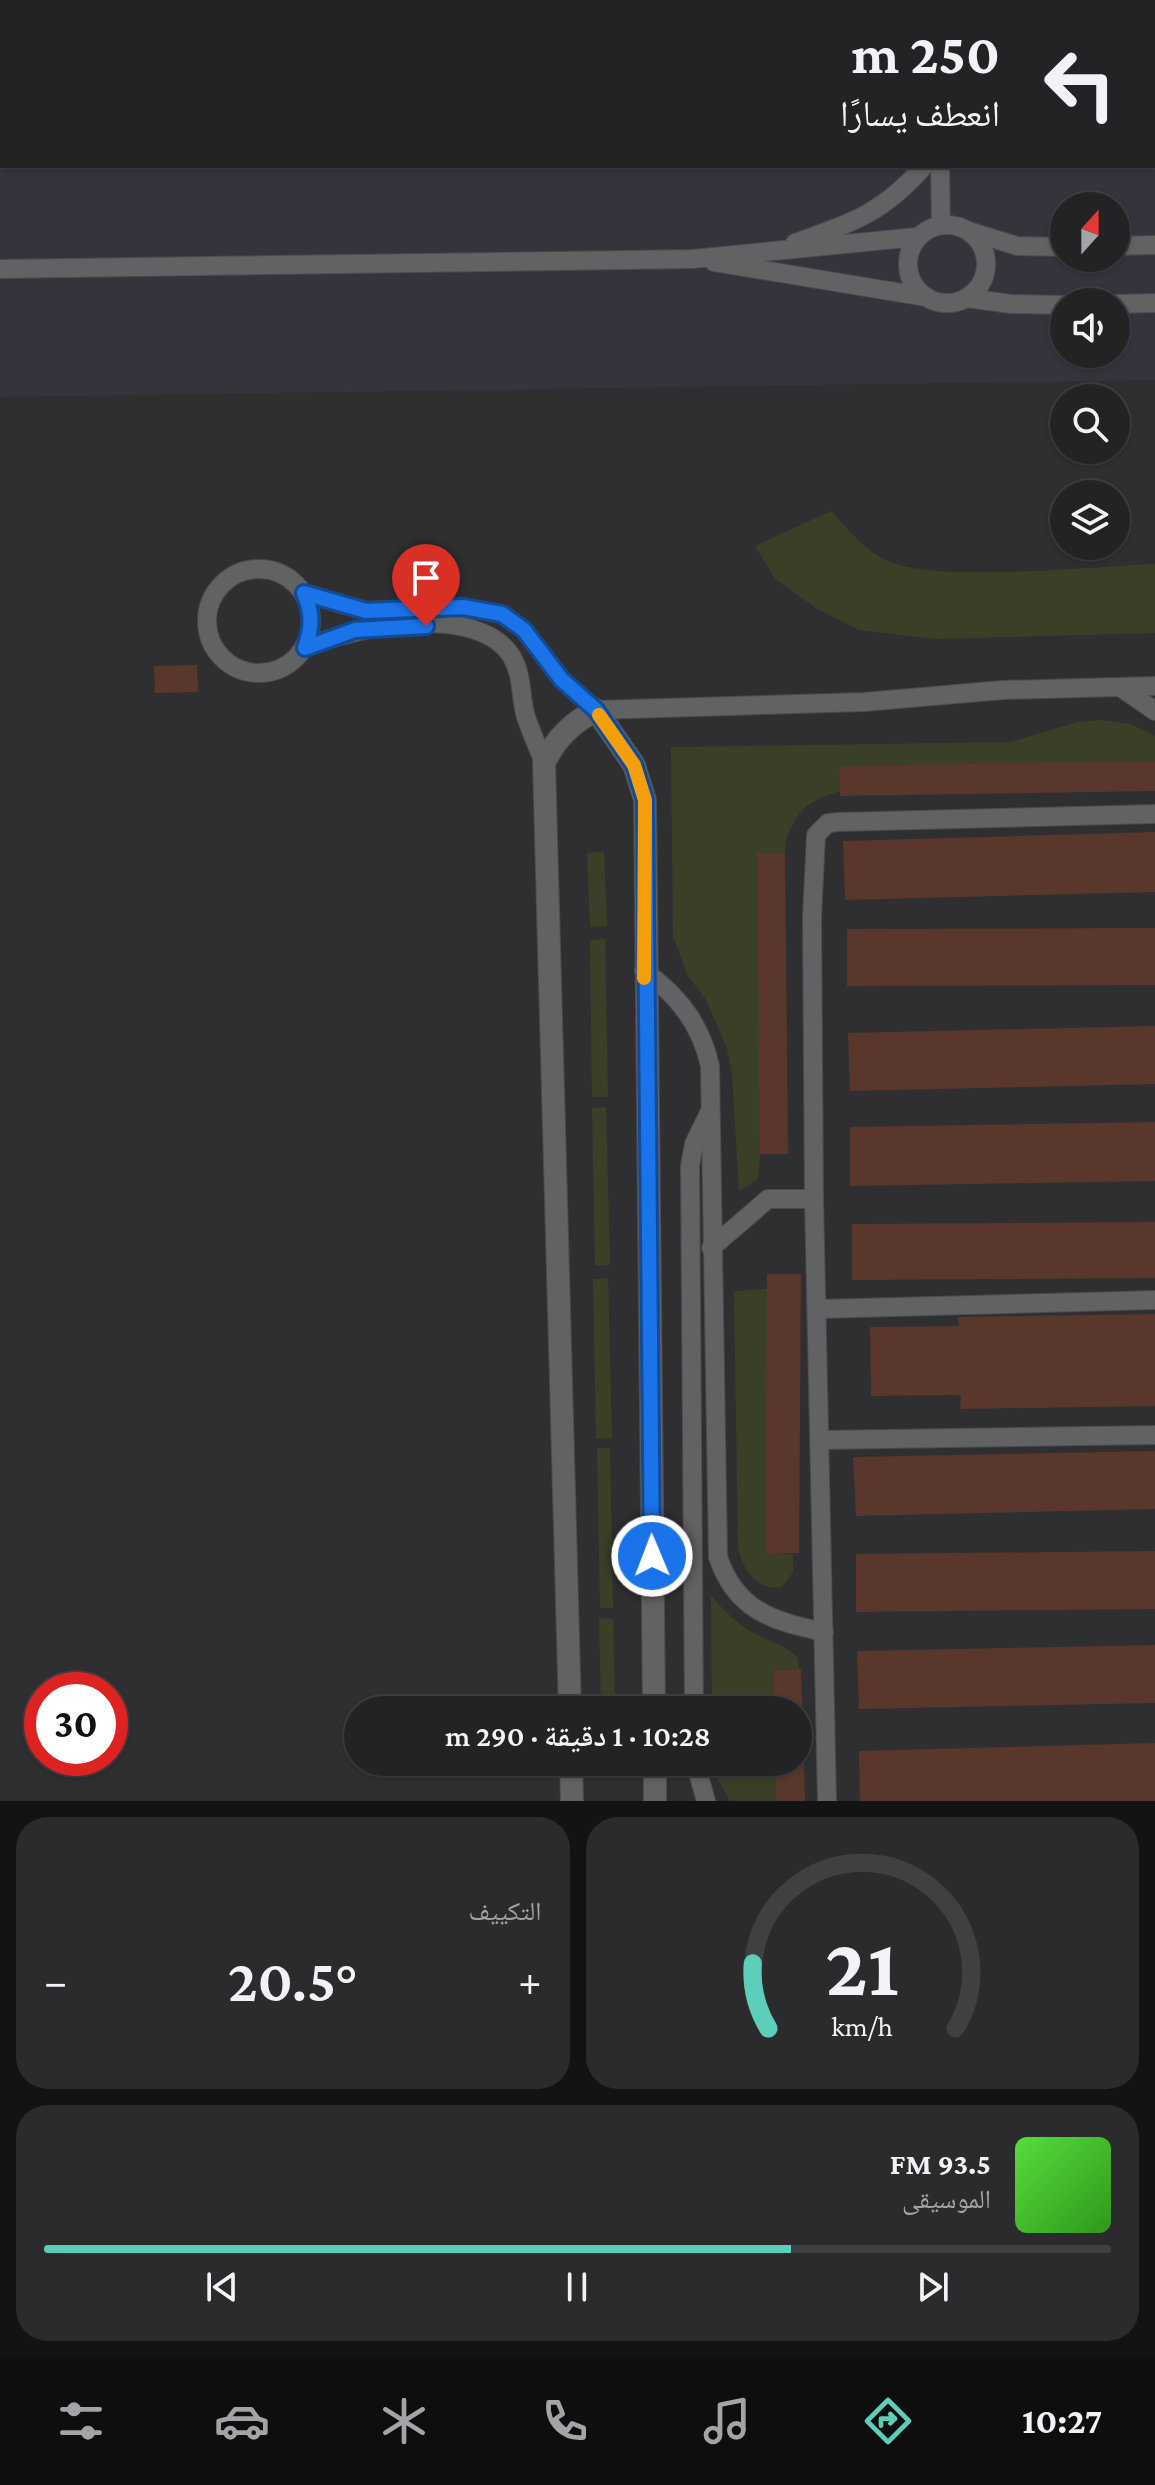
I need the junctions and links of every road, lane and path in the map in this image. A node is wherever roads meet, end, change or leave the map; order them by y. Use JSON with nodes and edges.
{"nodes":[{"id":1,"x":922,"y":168,"type":"edge"},
{"id":2,"x":940,"y":168,"type":"edge"},
{"id":3,"x":941,"y":225,"type":"junction"},
{"id":4,"x":967,"y":230,"type":"junction"},
{"id":5,"x":917,"y":237,"type":"junction"},
{"id":6,"x":1155,"y":245,"type":"edge"},
{"id":7,"x":1130,"y":246,"type":"edge"},
{"id":8,"x":1050,"y":247,"type":"edge"},
{"id":9,"x":778,"y":250,"type":"junction"},
{"id":10,"x":692,"y":259,"type":"junction"},
{"id":11,"x":0,"y":269,"type":"edge"},
{"id":12,"x":926,"y":297,"type":"junction"},
{"id":13,"x":967,"y":298,"type":"junction"},
{"id":14,"x":1155,"y":303,"type":"edge"},
{"id":15,"x":1130,"y":304,"type":"edge"},
{"id":16,"x":1050,"y":305,"type":"edge"},
{"id":17,"x":304,"y":593,"type":"junction"},
{"id":18,"x":305,"y":648,"type":"junction"},
{"id":19,"x":1155,"y":686,"type":"edge"},
{"id":20,"x":1120,"y":687,"type":"junction"},
{"id":21,"x":596,"y":710,"type":"junction"},
{"id":22,"x":1155,"y":711,"type":"edge"},
{"id":23,"x":544,"y":763,"type":"junction"},
{"id":24,"x":1155,"y":814,"type":"edge"},
{"id":25,"x":644,"y":971,"type":"junction"},
{"id":26,"x":711,"y":1108,"type":"junction"},
{"id":27,"x":814,"y":1199,"type":"junction"},
{"id":28,"x":715,"y":1244,"type":"junction"},
{"id":29,"x":688,"y":1269,"type":"junction"},
{"id":30,"x":1155,"y":1300,"type":"edge"},
{"id":31,"x":819,"y":1309,"type":"junction"},
{"id":32,"x":1155,"y":1435,"type":"edge"},
{"id":33,"x":821,"y":1440,"type":"junction"},
{"id":34,"x":824,"y":1632,"type":"junction"},
{"id":35,"x":570,"y":1696,"type":"edge"},
{"id":36,"x":654,"y":1696,"type":"edge"},
{"id":37,"x":694,"y":1696,"type":"edge"},
{"id":38,"x":571,"y":1776,"type":"edge"},
{"id":39,"x":655,"y":1776,"type":"edge"},
{"id":40,"x":699,"y":1776,"type":"edge"},
{"id":41,"x":572,"y":1801,"type":"edge"},
{"id":42,"x":655,"y":1801,"type":"edge"},
{"id":43,"x":706,"y":1801,"type":"edge"},
{"id":44,"x":827,"y":1801,"type":"edge"}],
"edges":[{"from":1,"to":9,"type":"lane"},
{"from":2,"to":3,"type":"lane"},
{"from":3,"to":4,"type":"lane"},
{"from":3,"to":5,"type":"lane"},
{"from":4,"to":8,"type":"lane"},
{"from":4,"to":13,"type":"lane"},
{"from":5,"to":9,"type":"lane"},
{"from":5,"to":12,"type":"lane"},
{"from":6,"to":7,"type":"lane"},
{"from":9,"to":10,"type":"lane"},
{"from":10,"to":11,"type":"lane"},
{"from":10,"to":12,"type":"lane"},
{"from":12,"to":13,"type":"lane"},
{"from":13,"to":16,"type":"lane"},
{"from":14,"to":15,"type":"lane"},
{"from":17,"to":18,"type":"lane"},
{"from":17,"to":18,"type":"lane"},
{"from":17,"to":21,"type":"lane"},
{"from":18,"to":23,"type":"lane"},
{"from":19,"to":20,"type":"lane"},
{"from":20,"to":21,"type":"lane"},
{"from":20,"to":22,"type":"lane"},
{"from":21,"to":23,"type":"street"},
{"from":21,"to":25,"type":"street"},
{"from":23,"to":35,"type":"street"},
{"from":24,"to":27,"type":"lane"},
{"from":25,"to":26,"type":"lane"},
{"from":25,"to":36,"type":"street"},
{"from":26,"to":28,"type":"lane"},
{"from":26,"to":29,"type":"lane"},
{"from":27,"to":28,"type":"lane"},
{"from":27,"to":31,"type":"lane"},
{"from":28,"to":29,"type":"lane"},
{"from":28,"to":34,"type":"lane"},
{"from":29,"to":37,"type":"lane"},
{"from":30,"to":31,"type":"lane"},
{"from":31,"to":33,"type":"lane"},
{"from":32,"to":33,"type":"lane"},
{"from":33,"to":34,"type":"lane"},
{"from":34,"to":44,"type":"lane"},
{"from":38,"to":41,"type":"street"},
{"from":39,"to":42,"type":"street"},
{"from":40,"to":43,"type":"lane"}]}
